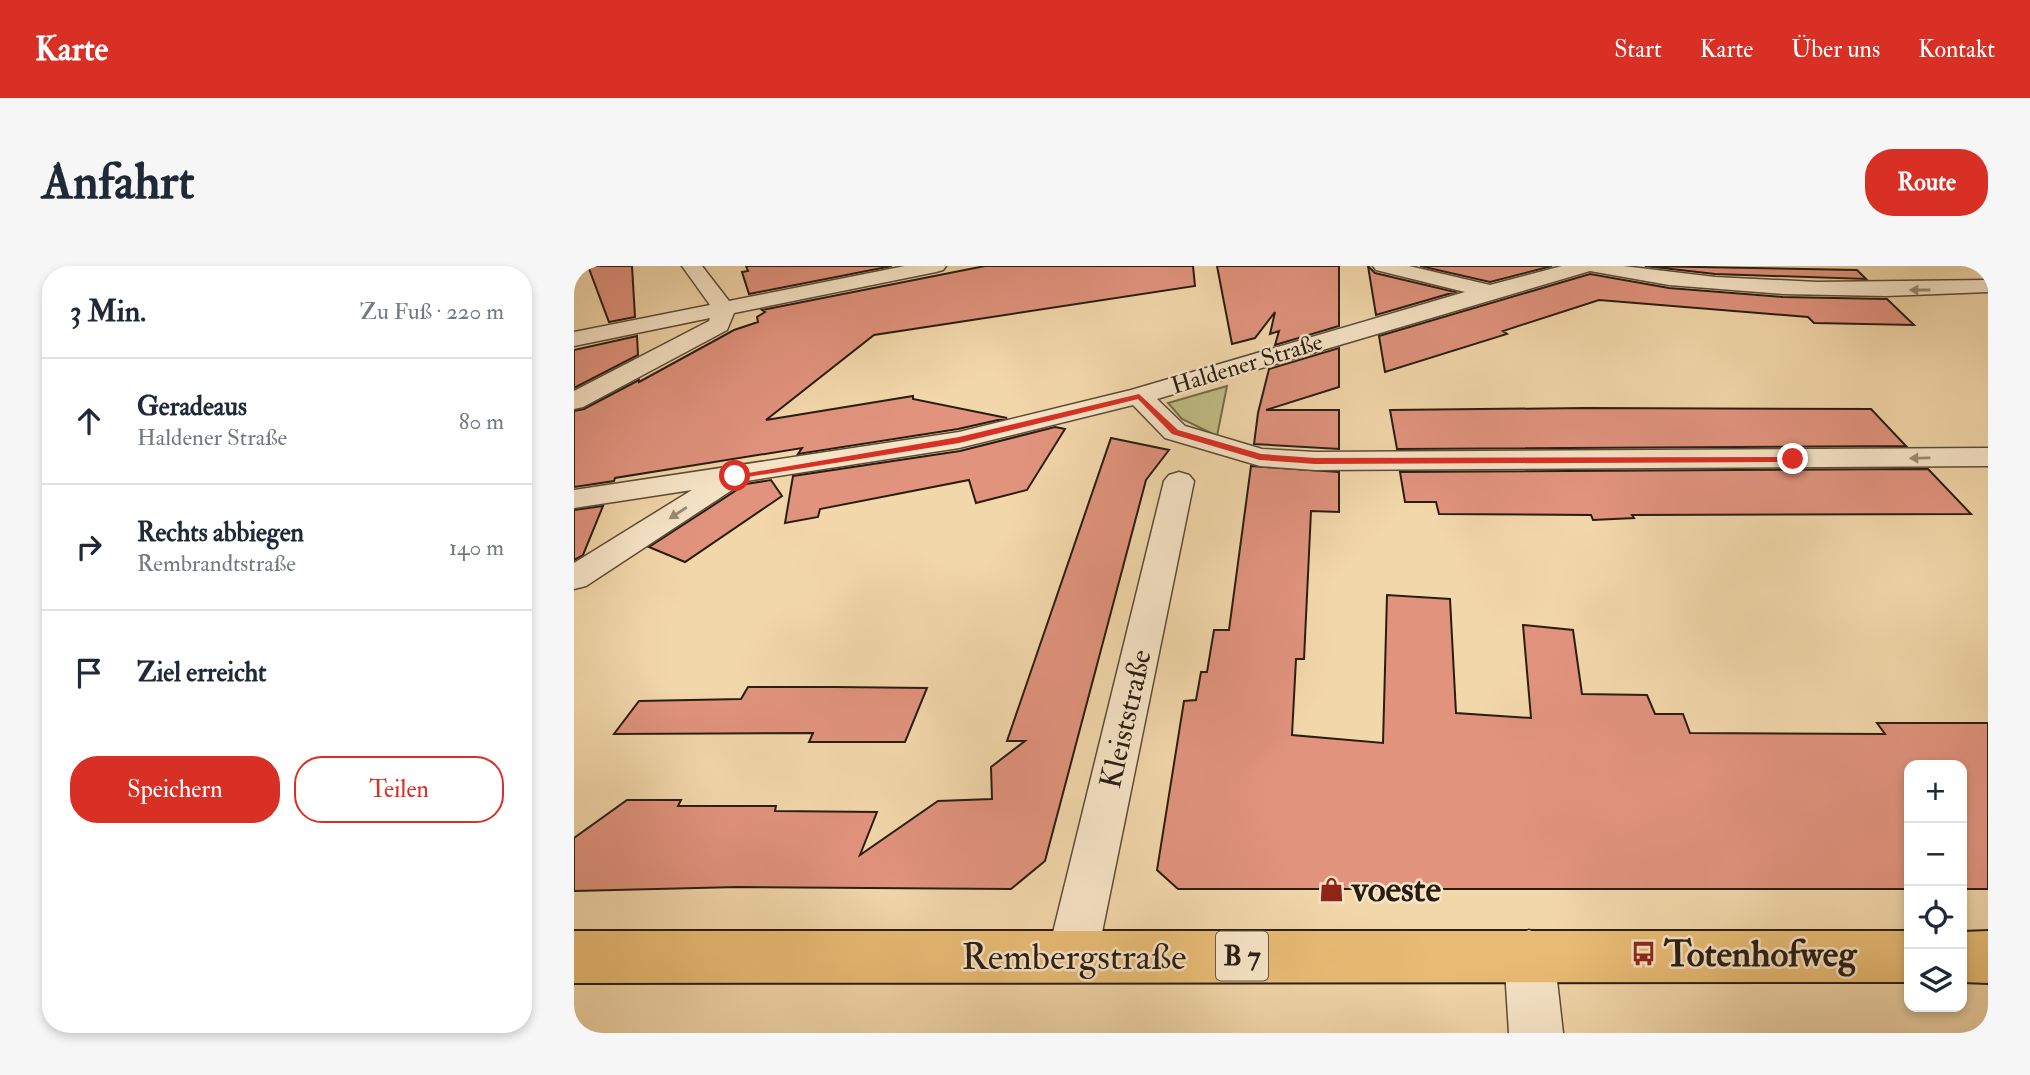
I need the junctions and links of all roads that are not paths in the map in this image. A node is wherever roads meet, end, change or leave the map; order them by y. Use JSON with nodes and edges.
{"nodes":[{"id":1,"x":692,"y":266,"type":"edge"},
{"id":2,"x":936,"y":266,"type":"edge"},
{"id":3,"x":1382,"y":266,"type":"edge"},
{"id":4,"x":1586,"y":266,"type":"edge"},
{"id":5,"x":1594,"y":266,"type":"edge"},
{"id":6,"x":1988,"y":286,"type":"edge"},
{"id":7,"x":1489,"y":292,"type":"junction"},
{"id":8,"x":724,"y":309,"type":"junction"},
{"id":9,"x":574,"y":338,"type":"edge"},
{"id":10,"x":1139,"y":396,"type":"junction"},
{"id":11,"x":574,"y":401,"type":"edge"},
{"id":12,"x":1988,"y":457,"type":"edge"},
{"id":13,"x":735,"y":476,"type":"junction"},
{"id":14,"x":1178,"y":481,"type":"dead end"},
{"id":15,"x":574,"y":499,"type":"edge"},
{"id":16,"x":574,"y":578,"type":"edge"},
{"id":17,"x":1529,"y":954,"type":"junction"},
{"id":18,"x":574,"y":957,"type":"edge"},
{"id":19,"x":1072,"y":957,"type":"junction"},
{"id":20,"x":1904,"y":957,"type":"edge"},
{"id":21,"x":1967,"y":957,"type":"edge"},
{"id":22,"x":1988,"y":957,"type":"edge"},
{"id":23,"x":1536,"y":1033,"type":"edge"}],
"edges":[{"from":1,"to":8,"type":"street"},
{"from":2,"to":8,"type":"street"},
{"from":3,"to":7,"type":"street"},
{"from":4,"to":7,"type":"street","name":"Haldener Straße"},
{"from":6,"to":5,"type":"street","one_way":true},
{"from":7,"to":10,"type":"street","name":"Haldener Straße"},
{"from":8,"to":9,"type":"street"},
{"from":8,"to":11,"type":"street"},
{"from":12,"to":10,"type":"street","one_way":true},
{"from":10,"to":13,"type":"street","name":"Haldener Straße"},
{"from":13,"to":15,"type":"street","name":"Haldener Straße"},
{"from":13,"to":16,"type":"street","one_way":true},
{"from":14,"to":19,"type":"street","name":"Kleiststraße"},
{"from":17,"to":19,"type":"main road","name":"Rembergstraße","number":"B 7"},
{"from":17,"to":20,"type":"main road","name":"Rembergstraße","number":"B 7"},
{"from":17,"to":23,"type":"street"},
{"from":18,"to":19,"type":"main road","name":"Rembergstraße","number":"B 7"},
{"from":21,"to":22,"type":"main road"}]}
